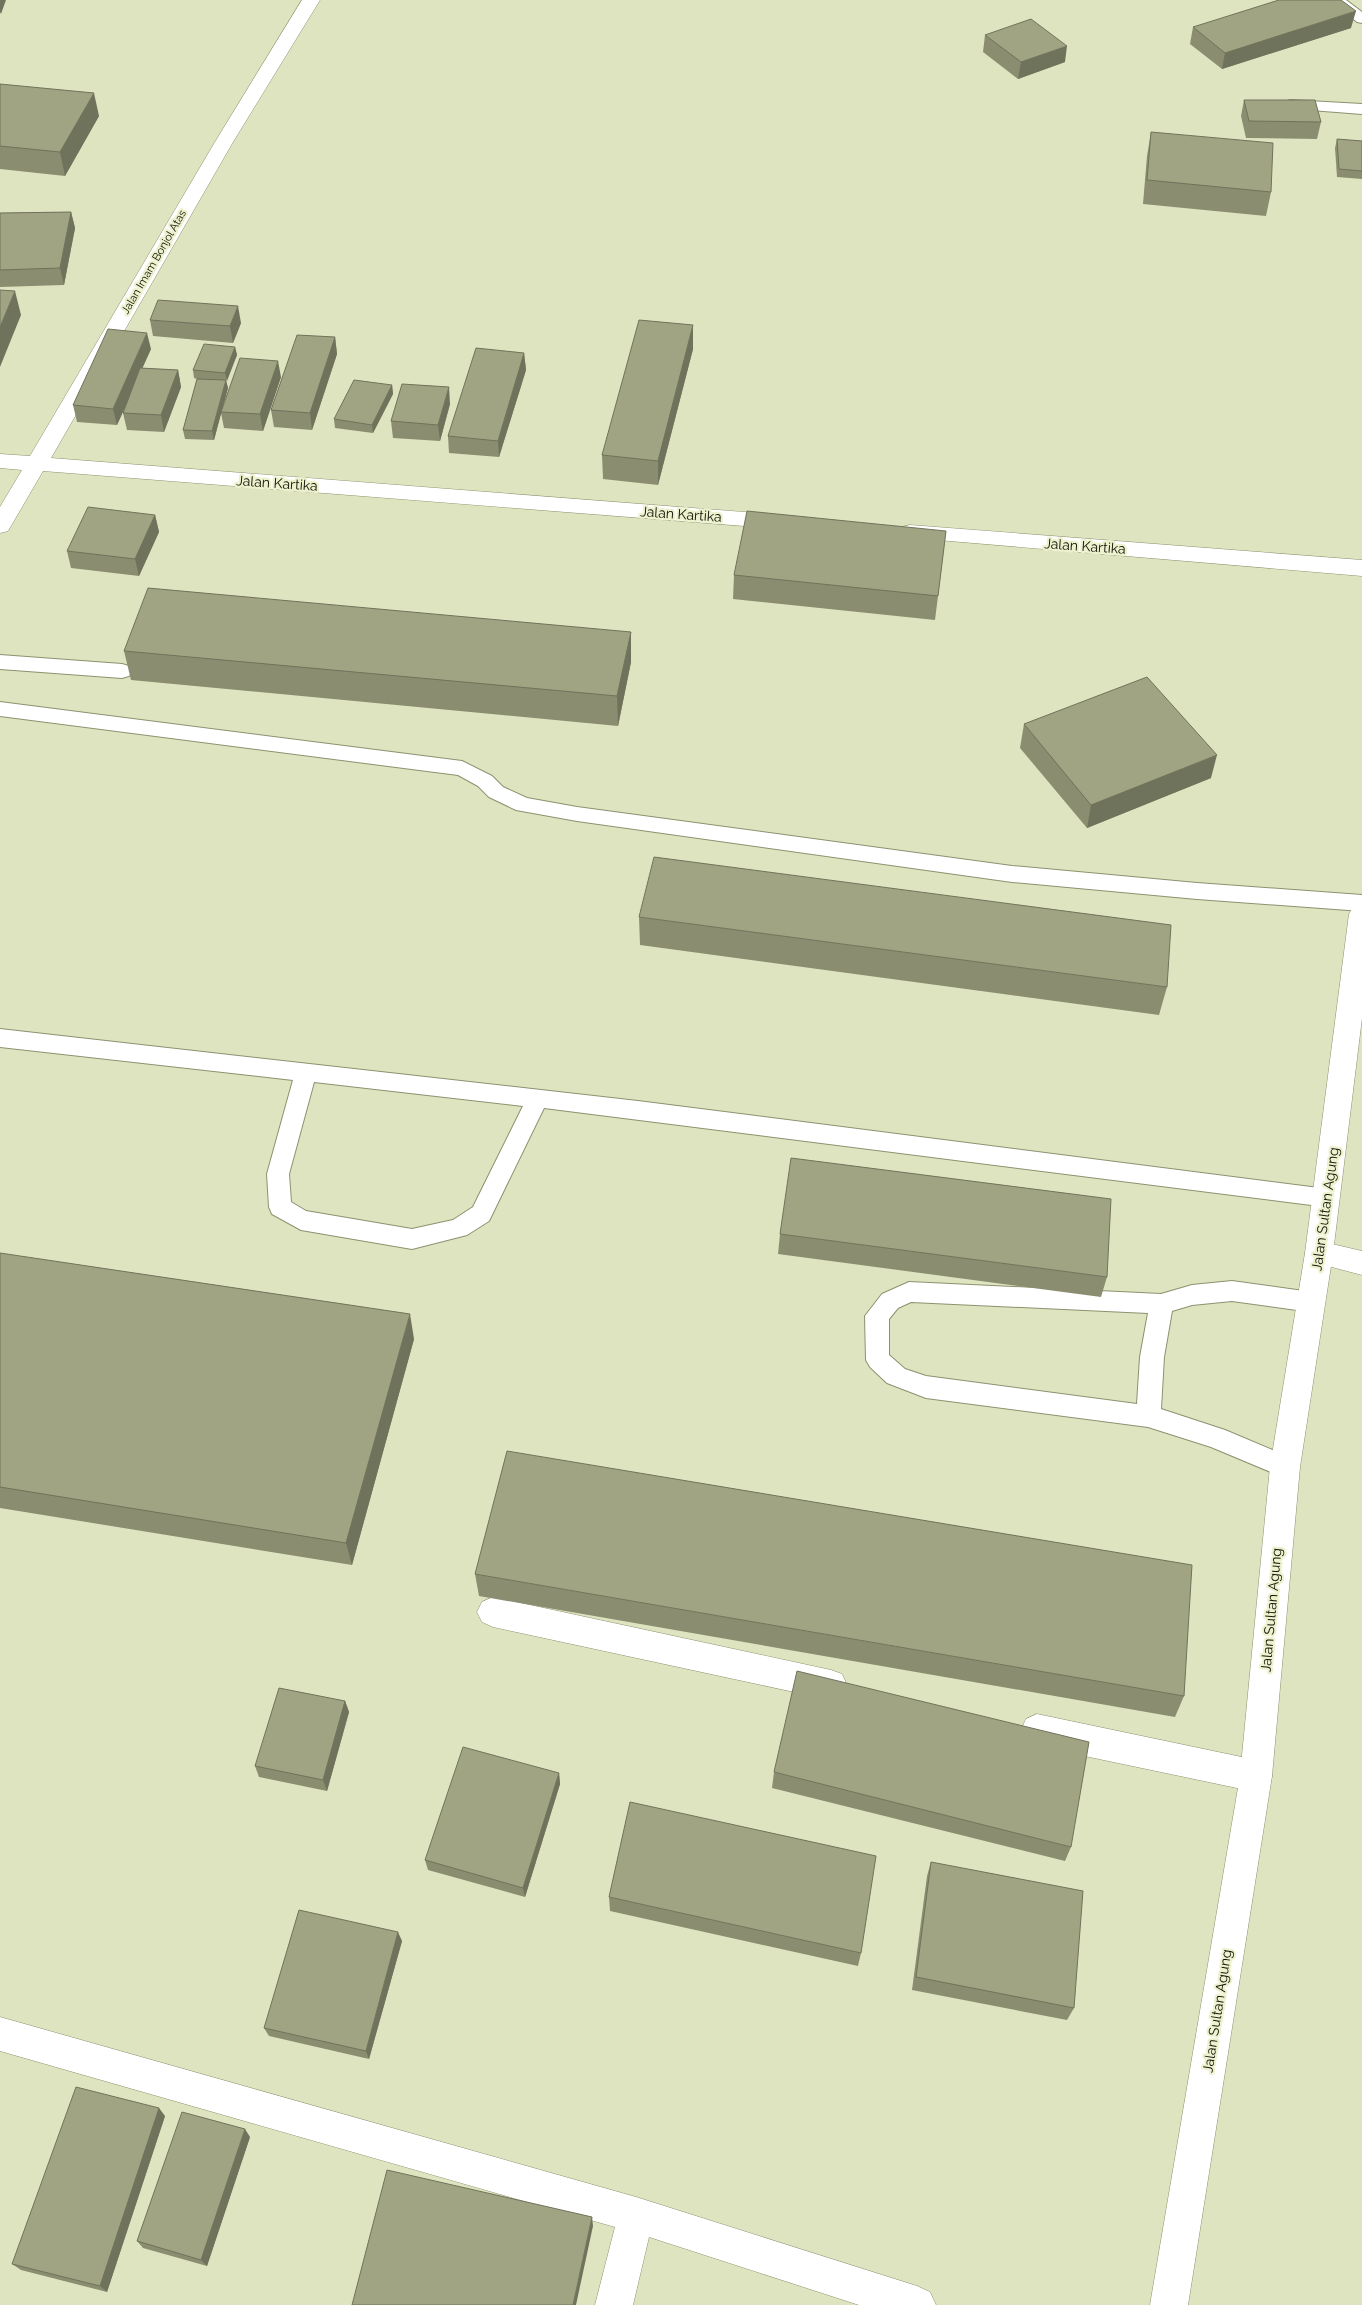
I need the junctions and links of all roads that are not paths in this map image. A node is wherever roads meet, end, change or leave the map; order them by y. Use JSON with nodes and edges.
{"nodes":[{"id":1,"x":311,"y":0,"type":"edge"},
{"id":2,"x":1337,"y":0,"type":"edge"},
{"id":3,"x":1362,"y":19,"type":"edge"},
{"id":4,"x":1290,"y":105,"type":"edge"},
{"id":5,"x":1362,"y":109,"type":"edge"},
{"id":6,"x":0,"y":461,"type":"edge"},
{"id":7,"x":36,"y":464,"type":"junction"},
{"id":8,"x":804,"y":524,"type":"edge"},
{"id":9,"x":0,"y":526,"type":"edge"},
{"id":10,"x":894,"y":531,"type":"edge"},
{"id":11,"x":1362,"y":568,"type":"edge"},
{"id":12,"x":0,"y":662,"type":"edge"},
{"id":13,"x":122,"y":671,"type":"edge"},
{"id":14,"x":0,"y":709,"type":"edge"},
{"id":15,"x":1362,"y":903,"type":"edge"},
{"id":16,"x":1362,"y":914,"type":"edge"},
{"id":17,"x":0,"y":1038,"type":"edge"},
{"id":18,"x":306,"y":1073,"type":"junction"},
{"id":19,"x":537,"y":1099,"type":"junction"},
{"id":20,"x":1327,"y":1198,"type":"junction"},
{"id":21,"x":1319,"y":1253,"type":"junction"},
{"id":22,"x":1362,"y":1263,"type":"edge"},
{"id":23,"x":1311,"y":1302,"type":"junction"},
{"id":24,"x":1161,"y":1304,"type":"junction"},
{"id":25,"x":1148,"y":1416,"type":"junction"},
{"id":26,"x":1285,"y":1467,"type":"junction"},
{"id":27,"x":493,"y":1612,"type":"edge"},
{"id":28,"x":863,"y":1692,"type":"edge"},
{"id":29,"x":1009,"y":1724,"type":"edge"},
{"id":30,"x":1256,"y":1776,"type":"junction"},
{"id":31,"x":0,"y":2034,"type":"edge"},
{"id":32,"x":636,"y":2215,"type":"junction"},
{"id":33,"x":614,"y":2305,"type":"edge"},
{"id":34,"x":917,"y":2305,"type":"edge"},
{"id":35,"x":1169,"y":2305,"type":"edge"}],
"edges":[{"from":1,"to":7,"type":"street","name":"Jalan Imam Bonjol Atas"},
{"from":2,"to":3,"type":"lane"},
{"from":4,"to":5,"type":"lane"},
{"from":6,"to":7,"type":"street","name":"Jalan Kartika"},
{"from":7,"to":8,"type":"street","name":"Jalan Kartika"},
{"from":7,"to":9,"type":"street","name":"Jalan Imam Bonjol Atas"},
{"from":10,"to":11,"type":"street","name":"Jalan Kartika"},
{"from":12,"to":13,"type":"lane"},
{"from":14,"to":15,"type":"lane"},
{"from":16,"to":20,"type":"street","name":"Jalan Sultan Agung"},
{"from":17,"to":18,"type":"lane"},
{"from":18,"to":19,"type":"lane"},
{"from":18,"to":19,"type":"lane"},
{"from":19,"to":20,"type":"lane"},
{"from":20,"to":21,"type":"street","name":"Jalan Sultan Agung"},
{"from":21,"to":22,"type":"street"},
{"from":21,"to":23,"type":"street","name":"Jalan Sultan Agung"},
{"from":23,"to":24,"type":"lane"},
{"from":23,"to":26,"type":"street","name":"Jalan Sultan Agung"},
{"from":24,"to":25,"type":"lane"},
{"from":24,"to":25,"type":"lane"},
{"from":25,"to":26,"type":"lane"},
{"from":26,"to":30,"type":"street","name":"Jalan Sultan Agung"},
{"from":27,"to":28,"type":"street"},
{"from":29,"to":30,"type":"street"},
{"from":30,"to":35,"type":"street","name":"Jalan Sultan Agung"},
{"from":31,"to":32,"type":"street"},
{"from":32,"to":33,"type":"street"},
{"from":32,"to":34,"type":"street"}]}
